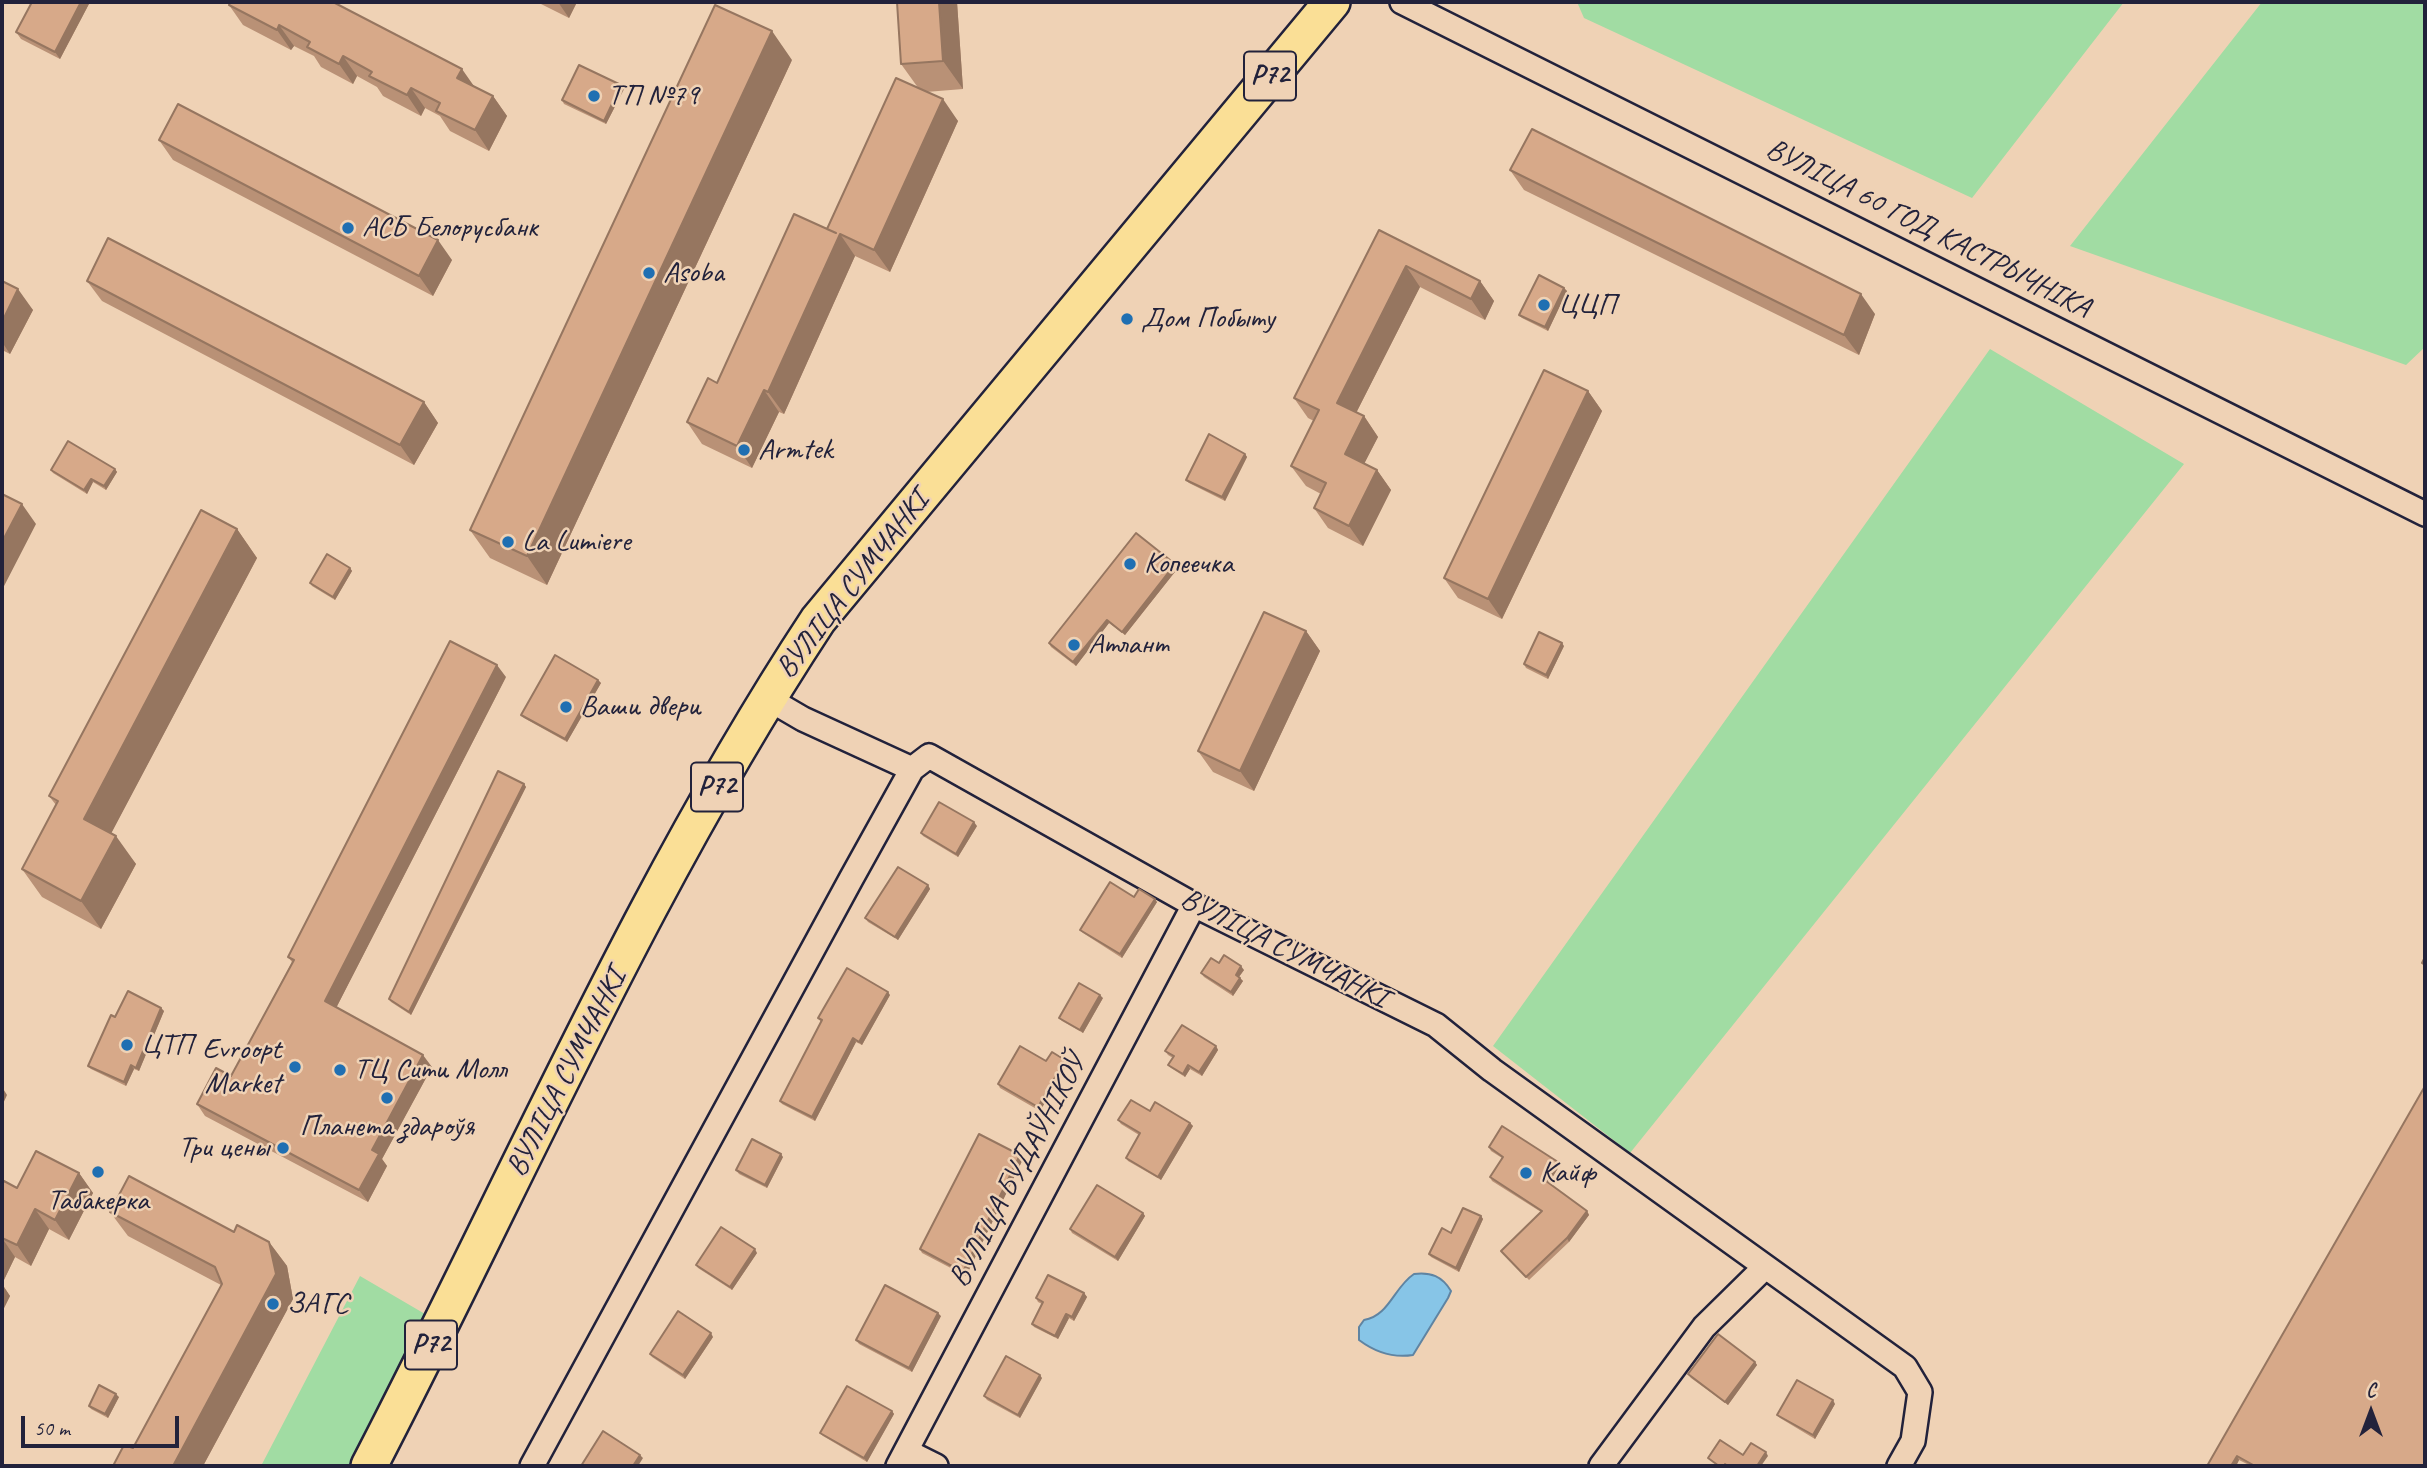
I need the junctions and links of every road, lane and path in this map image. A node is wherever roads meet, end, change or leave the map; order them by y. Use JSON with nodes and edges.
{"nodes":[{"id":1,"x":1332,"y":2,"type":"edge"},
{"id":2,"x":1402,"y":2,"type":"edge"},
{"id":3,"x":2425,"y":514,"type":"edge"},
{"id":4,"x":767,"y":698,"type":"junction"},
{"id":5,"x":912,"y":769,"type":"junction"},
{"id":6,"x":1194,"y":905,"type":"junction"},
{"id":7,"x":1765,"y":1267,"type":"junction"},
{"id":8,"x":902,"y":1459,"type":"edge"},
{"id":9,"x":369,"y":1466,"type":"edge"},
{"id":10,"x":532,"y":1466,"type":"edge"},
{"id":11,"x":936,"y":1466,"type":"edge"},
{"id":12,"x":1601,"y":1466,"type":"edge"},
{"id":13,"x":1899,"y":1466,"type":"edge"}],
"edges":[{"from":1,"to":4,"type":"main road","name":"ВУЛІЦА СУМЧАНКІ","number":"Р72"},
{"from":2,"to":3,"type":"street","name":"ВУЛІЦА 60 ГОД КАСТРЫЧНІКА"},
{"from":4,"to":5,"type":"street"},
{"from":4,"to":9,"type":"main road","name":"ВУЛІЦА СУМЧАНКІ","number":"Р72"},
{"from":5,"to":6,"type":"street","name":"ВУЛІЦА СУМЧАНКІ"},
{"from":5,"to":10,"type":"street"},
{"from":6,"to":7,"type":"street","name":"ВУЛІЦА СУМЧАНКІ"},
{"from":6,"to":8,"type":"street","name":"ВУЛІЦА БУДАЎНІКОЎ"},
{"from":7,"to":12,"type":"street"},
{"from":7,"to":13,"type":"street","name":"ВУЛІЦА СУМЧАНКІ"},
{"from":8,"to":11,"type":"street"}]}
